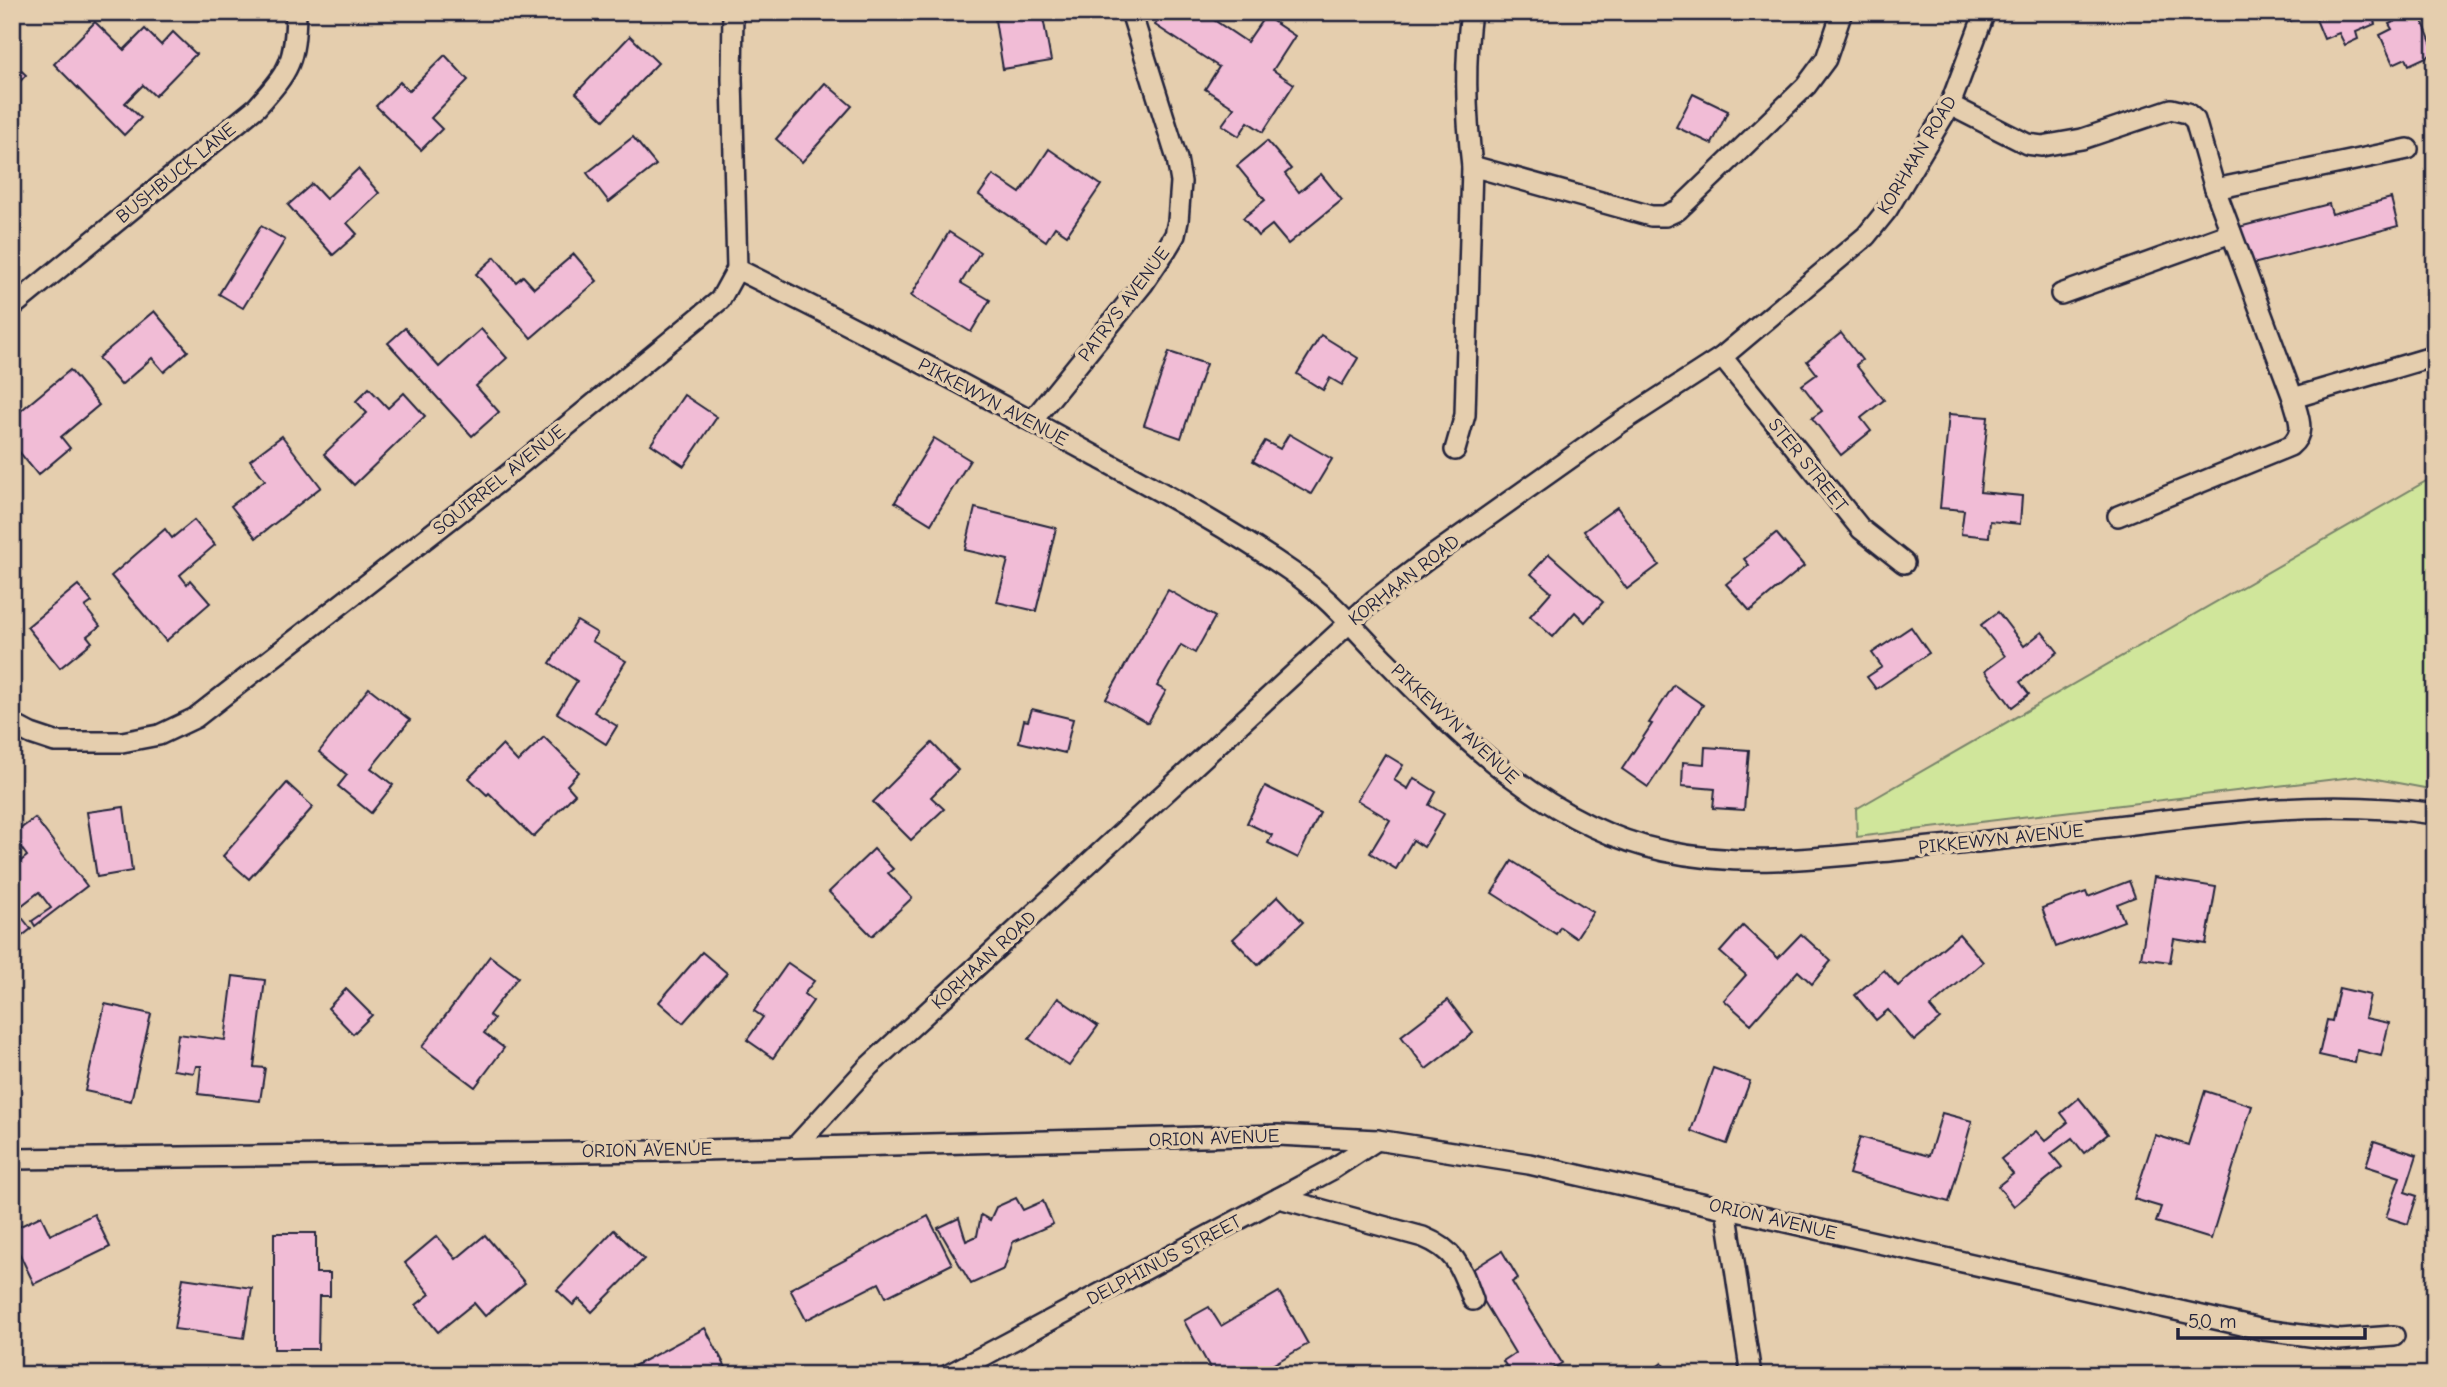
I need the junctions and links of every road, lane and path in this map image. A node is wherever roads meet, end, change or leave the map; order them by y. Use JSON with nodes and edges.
{"nodes":[{"id":1,"x":296,"y":12,"type":"edge"},
{"id":2,"x":733,"y":12,"type":"edge"},
{"id":3,"x":1131,"y":12,"type":"edge"},
{"id":4,"x":1471,"y":12,"type":"edge"},
{"id":5,"x":1842,"y":12,"type":"edge"},
{"id":6,"x":1985,"y":12,"type":"edge"},
{"id":7,"x":1950,"y":105,"type":"junction"},
{"id":8,"x":2408,"y":149,"type":"dead end"},
{"id":9,"x":1472,"y":166,"type":"junction"},
{"id":10,"x":2215,"y":189,"type":"junction"},
{"id":11,"x":2231,"y":233,"type":"junction"},
{"id":12,"x":737,"y":269,"type":"junction"},
{"id":13,"x":2061,"y":294,"type":"dead end"},
{"id":14,"x":12,"y":307,"type":"edge"},
{"id":15,"x":2435,"y":356,"type":"edge"},
{"id":16,"x":1722,"y":357,"type":"junction"},
{"id":17,"x":2294,"y":398,"type":"junction"},
{"id":18,"x":1032,"y":421,"type":"junction"},
{"id":19,"x":1455,"y":450,"type":"dead end"},
{"id":20,"x":2118,"y":516,"type":"dead end"},
{"id":21,"x":1904,"y":563,"type":"dead end"},
{"id":22,"x":1349,"y":622,"type":"junction"},
{"id":23,"x":12,"y":724,"type":"edge"},
{"id":24,"x":2435,"y":814,"type":"edge"},
{"id":25,"x":1377,"y":1140,"type":"junction"},
{"id":26,"x":796,"y":1146,"type":"junction"},
{"id":27,"x":12,"y":1159,"type":"edge"},
{"id":28,"x":1279,"y":1198,"type":"junction"},
{"id":29,"x":1726,"y":1208,"type":"junction"},
{"id":30,"x":1473,"y":1300,"type":"dead end"},
{"id":31,"x":2394,"y":1336,"type":"dead end"},
{"id":32,"x":948,"y":1375,"type":"edge"},
{"id":33,"x":1751,"y":1375,"type":"edge"}],
"edges":[{"from":1,"to":14,"type":"street","name":"BUSHBUCK LANE"},
{"from":2,"to":12,"type":"street"},
{"from":3,"to":18,"type":"street","name":"PATRYS AVENUE"},
{"from":4,"to":9,"type":"street"},
{"from":5,"to":9,"type":"street"},
{"from":6,"to":7,"type":"street","name":"KORHAAN ROAD"},
{"from":7,"to":10,"type":"street"},
{"from":7,"to":16,"type":"street","name":"KORHAAN ROAD"},
{"from":8,"to":10,"type":"street"},
{"from":9,"to":19,"type":"street"},
{"from":10,"to":11,"type":"street"},
{"from":11,"to":13,"type":"street"},
{"from":11,"to":17,"type":"street"},
{"from":12,"to":18,"type":"street","name":"PIKKEWYN AVENUE"},
{"from":12,"to":23,"type":"street","name":"SQUIRREL AVENUE"},
{"from":15,"to":17,"type":"street"},
{"from":16,"to":21,"type":"street","name":"STER STREET"},
{"from":16,"to":22,"type":"street","name":"KORHAAN ROAD"},
{"from":17,"to":20,"type":"street"},
{"from":18,"to":22,"type":"street","name":"PIKKEWYN AVENUE"},
{"from":22,"to":24,"type":"street","name":"PIKKEWYN AVENUE"},
{"from":22,"to":26,"type":"street","name":"KORHAAN ROAD"},
{"from":25,"to":26,"type":"street","name":"ORION AVENUE"},
{"from":25,"to":28,"type":"street","name":"DELPHINUS STREET"},
{"from":25,"to":29,"type":"street","name":"ORION AVENUE"},
{"from":26,"to":27,"type":"street","name":"ORION AVENUE"},
{"from":28,"to":30,"type":"street"},
{"from":28,"to":32,"type":"street","name":"DELPHINUS STREET"},
{"from":29,"to":31,"type":"street","name":"ORION AVENUE"},
{"from":29,"to":33,"type":"street"}]}
